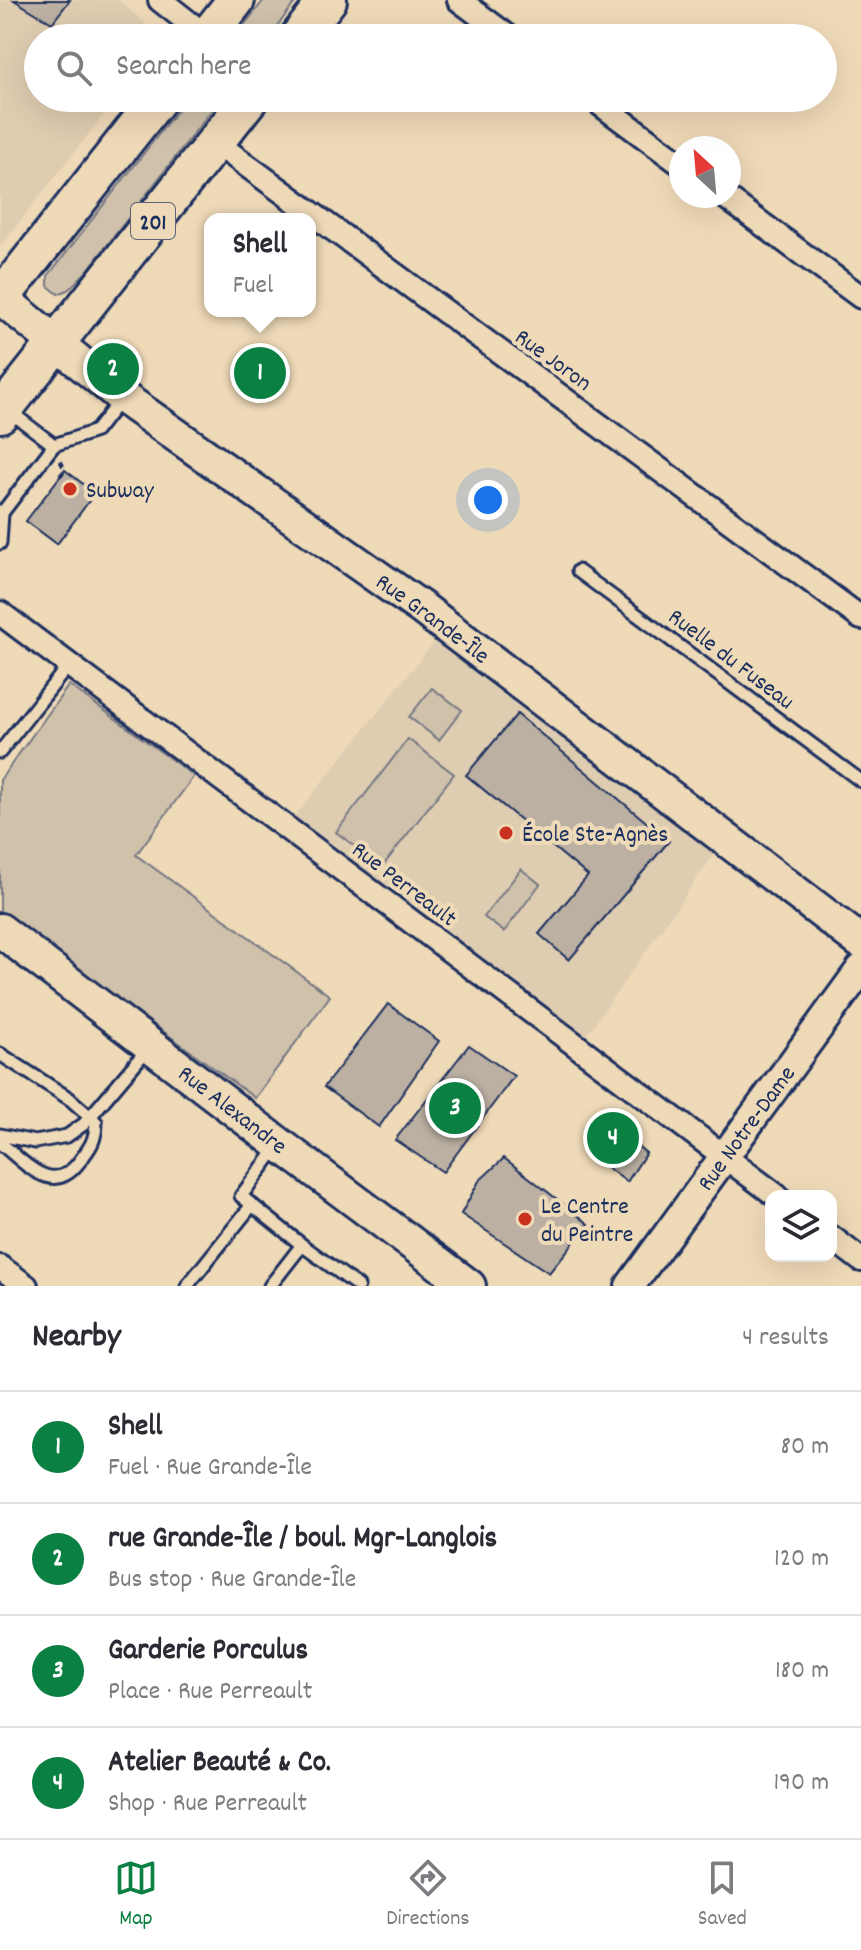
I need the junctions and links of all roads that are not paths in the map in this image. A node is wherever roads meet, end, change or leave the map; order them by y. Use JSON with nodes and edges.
{"nodes":[{"id":1,"x":160,"y":0,"type":"edge"},
{"id":2,"x":236,"y":0,"type":"edge"},
{"id":3,"x":328,"y":0,"type":"edge"},
{"id":4,"x":459,"y":0,"type":"edge"},
{"id":5,"x":190,"y":24,"type":"edge"},
{"id":6,"x":217,"y":24,"type":"edge"},
{"id":7,"x":309,"y":24,"type":"edge"},
{"id":8,"x":491,"y":24,"type":"edge"},
{"id":9,"x":148,"y":112,"type":"edge"},
{"id":10,"x":239,"y":112,"type":"edge"},
{"id":11,"x":611,"y":112,"type":"edge"},
{"id":12,"x":215,"y":142,"type":"junction"},
{"id":13,"x":669,"y":155,"type":"edge"},
{"id":14,"x":740,"y":208,"type":"edge"},
{"id":15,"x":311,"y":213,"type":"edge"},
{"id":16,"x":316,"y":216,"type":"edge"},
{"id":17,"x":861,"y":297,"type":"edge"},
{"id":18,"x":0,"y":298,"type":"edge"},
{"id":19,"x":56,"y":344,"type":"junction"},
{"id":20,"x":122,"y":397,"type":"junction"},
{"id":21,"x":3,"y":411,"type":"edge"},
{"id":22,"x":54,"y":445,"type":"junction"},
{"id":23,"x":1,"y":512,"type":"edge"},
{"id":24,"x":0,"y":543,"type":"edge"},
{"id":25,"x":578,"y":571,"type":"dead end"},
{"id":26,"x":0,"y":613,"type":"edge"},
{"id":27,"x":861,"y":618,"type":"edge"},
{"id":28,"x":68,"y":666,"type":"junction"},
{"id":29,"x":0,"y":752,"type":"edge"},
{"id":30,"x":861,"y":781,"type":"edge"},
{"id":31,"x":0,"y":930,"type":"edge"},
{"id":32,"x":861,"y":942,"type":"edge"},
{"id":33,"x":861,"y":969,"type":"edge"},
{"id":34,"x":150,"y":1045,"type":"junction"},
{"id":35,"x":0,"y":1054,"type":"edge"},
{"id":36,"x":91,"y":1116,"type":"junction"},
{"id":37,"x":0,"y":1135,"type":"edge"},
{"id":38,"x":0,"y":1143,"type":"edge"},
{"id":39,"x":279,"y":1144,"type":"junction"},
{"id":40,"x":725,"y":1156,"type":"junction"},
{"id":41,"x":769,"y":1190,"type":"edge"},
{"id":42,"x":252,"y":1205,"type":"junction"},
{"id":43,"x":837,"y":1242,"type":"edge"},
{"id":44,"x":302,"y":1245,"type":"junction"},
{"id":45,"x":861,"y":1260,"type":"edge"},
{"id":46,"x":0,"y":1267,"type":"edge"},
{"id":47,"x":26,"y":1286,"type":"edge"},
{"id":48,"x":187,"y":1286,"type":"edge"},
{"id":49,"x":270,"y":1286,"type":"edge"},
{"id":50,"x":358,"y":1286,"type":"edge"},
{"id":51,"x":469,"y":1286,"type":"edge"},
{"id":52,"x":630,"y":1286,"type":"edge"}],
"edges":[{"from":1,"to":5,"type":"street"},
{"from":2,"to":6,"type":"highway"},
{"from":3,"to":7,"type":"highway"},
{"from":4,"to":8,"type":"street"},
{"from":9,"to":18,"type":"highway"},
{"from":10,"to":12,"type":"highway","number":"201"},
{"from":11,"to":13,"type":"street"},
{"from":12,"to":15,"type":"street","name":"Rue Joron"},
{"from":12,"to":19,"type":"highway","number":"201"},
{"from":14,"to":17,"type":"street"},
{"from":16,"to":27,"type":"street","name":"Rue Joron"},
{"from":18,"to":19,"type":"main road","name":"Rue Grande-Île"},
{"from":19,"to":20,"type":"main road","name":"Rue Grande-Île"},
{"from":19,"to":21,"type":"highway","number":"201"},
{"from":20,"to":22,"type":"lane"},
{"from":20,"to":32,"type":"main road","name":"Rue Grande-Île"},
{"from":21,"to":22,"type":"lane"},
{"from":22,"to":23,"type":"lane"},
{"from":23,"to":24,"type":"lane"},
{"from":25,"to":30,"type":"lane","name":"Ruelle du Fuseau"},
{"from":26,"to":28,"type":"street","name":"Rue Perreault"},
{"from":28,"to":29,"type":"lane"},
{"from":28,"to":40,"type":"street","name":"Rue Perreault"},
{"from":31,"to":34,"type":"main road","name":"Rue Alexandre"},
{"from":33,"to":40,"type":"street","name":"Rue Notre-Dame"},
{"from":34,"to":36,"type":"lane"},
{"from":34,"to":39,"type":"main road","name":"Rue Alexandre"},
{"from":35,"to":36,"type":"lane"},
{"from":36,"to":37,"type":"lane"},
{"from":36,"to":38,"type":"lane"},
{"from":39,"to":42,"type":"lane"},
{"from":39,"to":51,"type":"main road","name":"Rue Alexandre"},
{"from":40,"to":41,"type":"street","name":"Rue Perreault"},
{"from":40,"to":52,"type":"street","name":"Rue Notre-Dame"},
{"from":42,"to":44,"type":"lane"},
{"from":42,"to":48,"type":"lane"},
{"from":43,"to":45,"type":"street"},
{"from":44,"to":49,"type":"lane"},
{"from":44,"to":50,"type":"lane"},
{"from":46,"to":47,"type":"street"}]}
